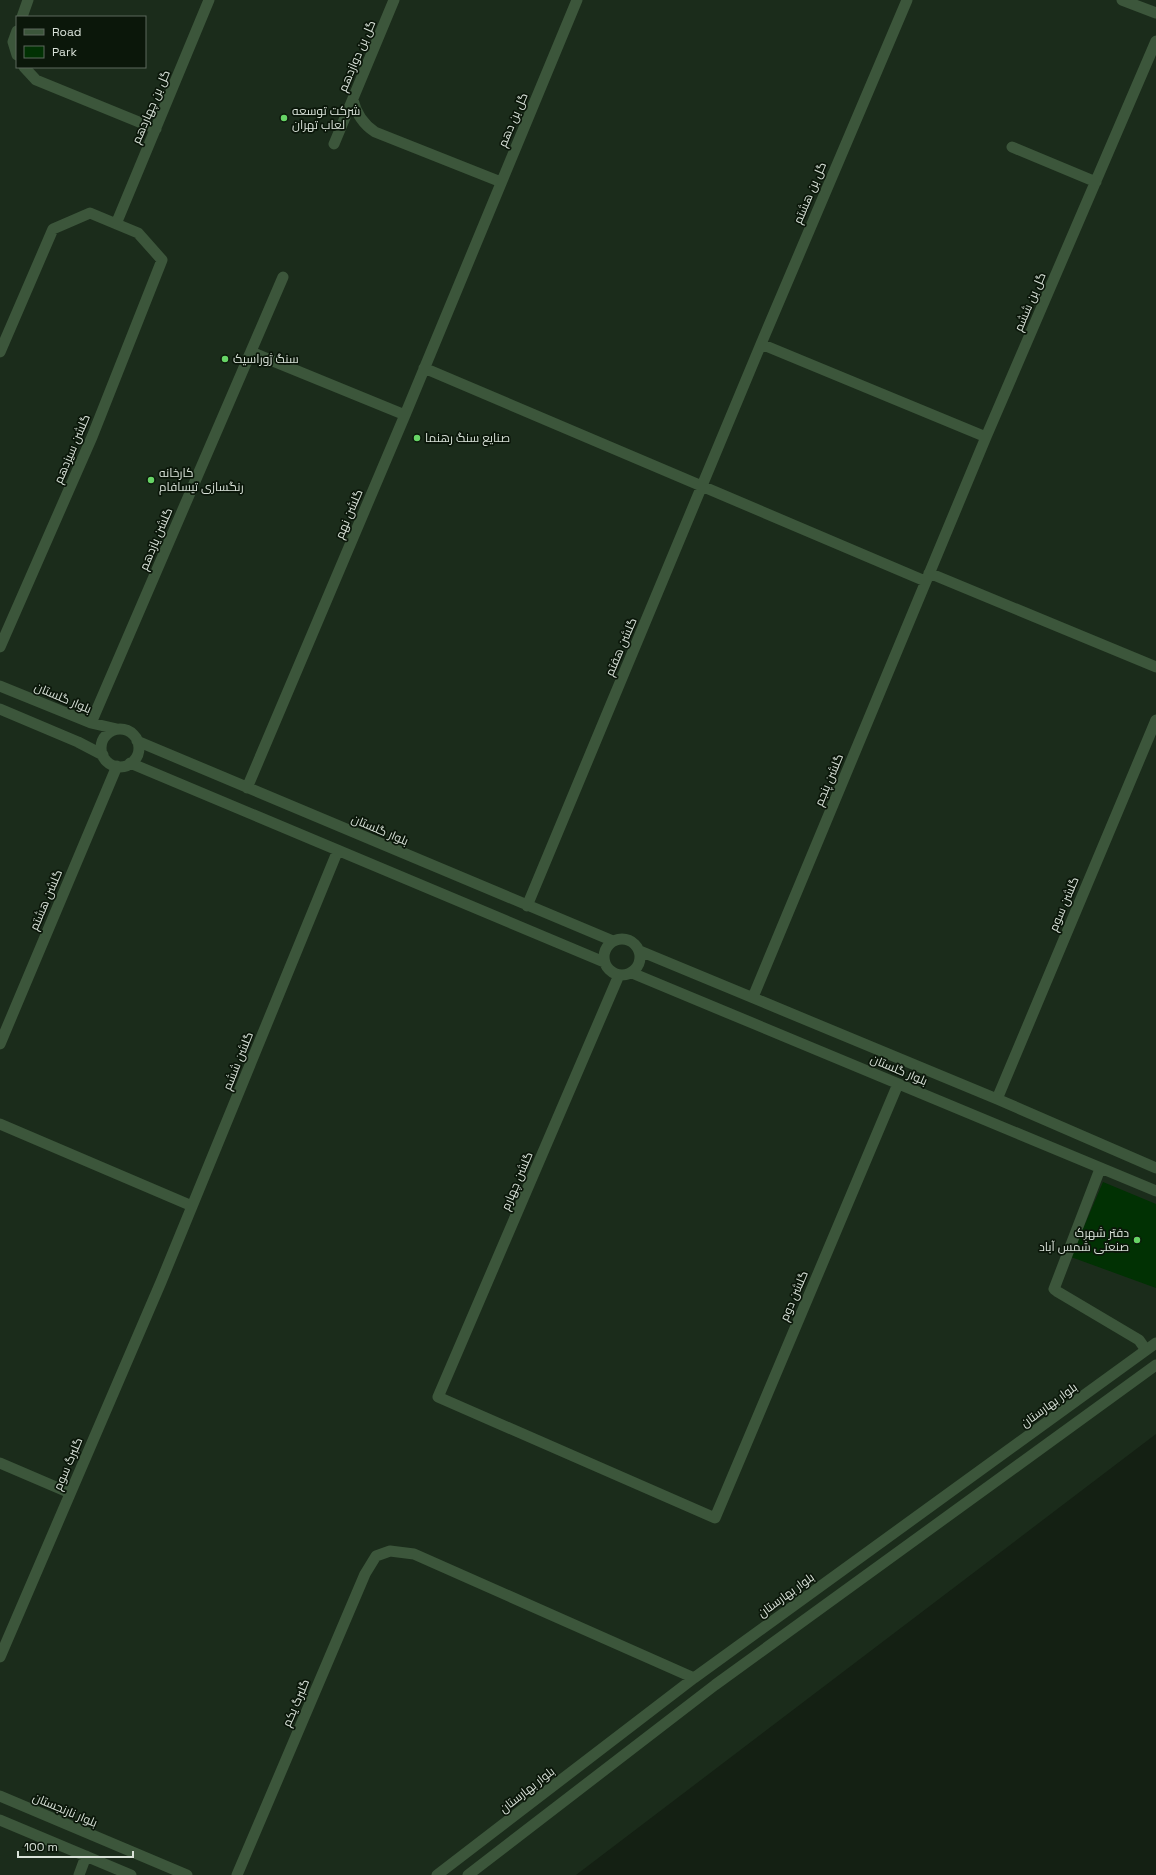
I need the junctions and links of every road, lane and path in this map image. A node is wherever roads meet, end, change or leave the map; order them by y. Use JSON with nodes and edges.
{"nodes":[{"id":1,"x":28,"y":0,"type":"edge"},
{"id":2,"x":210,"y":0,"type":"edge"},
{"id":3,"x":394,"y":0,"type":"edge"},
{"id":4,"x":577,"y":0,"type":"edge"},
{"id":5,"x":907,"y":0,"type":"edge"},
{"id":6,"x":1122,"y":0,"type":"edge"},
{"id":7,"x":1156,"y":13,"type":"edge"},
{"id":8,"x":22,"y":16,"type":"edge"},
{"id":9,"x":16,"y":34,"type":"edge"},
{"id":10,"x":1156,"y":41,"type":"edge"},
{"id":11,"x":16,"y":52,"type":"edge"},
{"id":12,"x":25,"y":68,"type":"edge"},
{"id":13,"x":353,"y":100,"type":"junction"},
{"id":14,"x":156,"y":129,"type":"junction"},
{"id":15,"x":334,"y":144,"type":"dead end"},
{"id":16,"x":1012,"y":147,"type":"dead end"},
{"id":17,"x":501,"y":182,"type":"junction"},
{"id":18,"x":1096,"y":182,"type":"junction"},
{"id":19,"x":116,"y":224,"type":"junction"},
{"id":20,"x":473,"y":250,"type":"joint"},
{"id":21,"x":283,"y":277,"type":"dead end"},
{"id":22,"x":761,"y":344,"type":"junction"},
{"id":23,"x":0,"y":352,"type":"edge"},
{"id":24,"x":251,"y":352,"type":"junction"},
{"id":25,"x":424,"y":368,"type":"junction"},
{"id":26,"x":739,"y":397,"type":"joint"},
{"id":27,"x":405,"y":415,"type":"junction"},
{"id":28,"x":986,"y":437,"type":"junction"},
{"id":29,"x":701,"y":487,"type":"junction"},
{"id":30,"x":927,"y":577,"type":"junction"},
{"id":31,"x":0,"y":647,"type":"edge"},
{"id":32,"x":1156,"y":667,"type":"edge"},
{"id":33,"x":0,"y":686,"type":"edge"},
{"id":34,"x":0,"y":709,"type":"edge"},
{"id":35,"x":1156,"y":720,"type":"edge"},
{"id":36,"x":91,"y":723,"type":"junction"},
{"id":37,"x":117,"y":729,"type":"junction"},
{"id":38,"x":137,"y":741,"type":"junction"},
{"id":39,"x":103,"y":755,"type":"junction"},
{"id":40,"x":130,"y":763,"type":"junction"},
{"id":41,"x":117,"y":766,"type":"junction"},
{"id":42,"x":247,"y":788,"type":"junction"},
{"id":43,"x":338,"y":850,"type":"junction"},
{"id":44,"x":528,"y":906,"type":"junction"},
{"id":45,"x":613,"y":941,"type":"junction"},
{"id":46,"x":640,"y":951,"type":"junction"},
{"id":47,"x":604,"y":962,"type":"junction"},
{"id":48,"x":632,"y":973,"type":"junction"},
{"id":49,"x":619,"y":976,"type":"junction"},
{"id":50,"x":753,"y":997,"type":"junction"},
{"id":51,"x":0,"y":1044,"type":"edge"},
{"id":52,"x":898,"y":1084,"type":"junction"},
{"id":53,"x":997,"y":1099,"type":"junction"},
{"id":54,"x":0,"y":1124,"type":"edge"},
{"id":55,"x":1156,"y":1168,"type":"edge"},
{"id":56,"x":1100,"y":1169,"type":"junction"},
{"id":57,"x":1156,"y":1191,"type":"edge"},
{"id":58,"x":192,"y":1206,"type":"junction"},
{"id":59,"x":161,"y":1282,"type":"joint"},
{"id":60,"x":1156,"y":1343,"type":"edge"},
{"id":61,"x":1146,"y":1350,"type":"junction"},
{"id":62,"x":1156,"y":1365,"type":"edge"},
{"id":63,"x":0,"y":1463,"type":"edge"},
{"id":64,"x":70,"y":1493,"type":"junction"},
{"id":65,"x":715,"y":1518,"type":"joint"},
{"id":66,"x":0,"y":1657,"type":"edge"},
{"id":67,"x":694,"y":1678,"type":"junction"},
{"id":68,"x":0,"y":1796,"type":"edge"},
{"id":69,"x":0,"y":1820,"type":"edge"},
{"id":70,"x":86,"y":1856,"type":"junction"},
{"id":71,"x":79,"y":1875,"type":"edge"},
{"id":72,"x":131,"y":1875,"type":"edge"},
{"id":73,"x":187,"y":1875,"type":"edge"},
{"id":74,"x":237,"y":1875,"type":"edge"},
{"id":75,"x":437,"y":1875,"type":"edge"},
{"id":76,"x":468,"y":1875,"type":"edge"}],
"edges":[{"from":1,"to":8,"type":"street"},
{"from":2,"to":14,"type":"street","name":"گل بن چهاردهم"},
{"from":3,"to":13,"type":"street","name":"گل بن دوازدهم"},
{"from":4,"to":17,"type":"street","name":"گل بن دهم"},
{"from":5,"to":22,"type":"street","name":"گل بن هشتم"},
{"from":6,"to":7,"type":"street"},
{"from":9,"to":11,"type":"street"},
{"from":10,"to":18,"type":"street","name":"گل بن ششم"},
{"from":12,"to":14,"type":"street"},
{"from":13,"to":15,"type":"street","name":"گل بن دوازدهم"},
{"from":13,"to":17,"type":"street"},
{"from":14,"to":19,"type":"street","name":"گل بن چهاردهم"},
{"from":16,"to":18,"type":"street"},
{"from":17,"to":20,"type":"street","name":"گل بن دهم"},
{"from":18,"to":28,"type":"street","name":"گل بن ششم"},
{"from":19,"to":23,"type":"street"},
{"from":19,"to":31,"type":"street","name":"گلشن سیزدهم"},
{"from":20,"to":25,"type":"street","name":"گلشن نهم"},
{"from":21,"to":24,"type":"street","name":"گلشن یازدهم"},
{"from":22,"to":26,"type":"street","name":"گل بن هشتم"},
{"from":22,"to":28,"type":"street"},
{"from":24,"to":27,"type":"street"},
{"from":24,"to":36,"type":"street","name":"گلشن یازدهم"},
{"from":25,"to":27,"type":"street","name":"گلشن نهم"},
{"from":25,"to":29,"type":"street"},
{"from":26,"to":29,"type":"street","name":"گلشن هفتم"},
{"from":27,"to":42,"type":"street","name":"گلشن نهم"},
{"from":28,"to":30,"type":"street","name":"گل بن ششم"},
{"from":29,"to":30,"type":"street"},
{"from":29,"to":44,"type":"street","name":"گلشن هفتم"},
{"from":30,"to":32,"type":"street"},
{"from":30,"to":50,"type":"street","name":"گلشن پنجم"},
{"from":33,"to":36,"type":"street","name":"بلوار گلستان"},
{"from":34,"to":39,"type":"street"},
{"from":35,"to":53,"type":"street","name":"گلشن سوم"},
{"from":36,"to":37,"type":"street","name":"بلوار گلستان"},
{"from":37,"to":38,"type":"street"},
{"from":37,"to":39,"type":"street"},
{"from":38,"to":40,"type":"street"},
{"from":38,"to":42,"type":"street","name":"بلوار گلستان"},
{"from":39,"to":41,"type":"street"},
{"from":40,"to":41,"type":"street"},
{"from":40,"to":43,"type":"street"},
{"from":41,"to":51,"type":"street","name":"گلشن هشتم"},
{"from":42,"to":44,"type":"street","name":"بلوار گلستان"},
{"from":43,"to":47,"type":"street"},
{"from":43,"to":58,"type":"street","name":"گلشن ششم"},
{"from":44,"to":45,"type":"street","name":"بلوار گلستان"},
{"from":45,"to":46,"type":"street"},
{"from":45,"to":47,"type":"street"},
{"from":46,"to":48,"type":"street"},
{"from":46,"to":50,"type":"street","name":"بلوار گلستان"},
{"from":47,"to":49,"type":"street"},
{"from":48,"to":49,"type":"street"},
{"from":48,"to":52,"type":"street","name":"بلوار گلستان"},
{"from":49,"to":65,"type":"street","name":"گلشن چهارم"},
{"from":50,"to":53,"type":"street","name":"بلوار گلستان"},
{"from":52,"to":56,"type":"street","name":"بلوار گلستان"},
{"from":52,"to":65,"type":"street","name":"گلشن دوم"},
{"from":53,"to":55,"type":"street","name":"بلوار گلستان"},
{"from":54,"to":58,"type":"street"},
{"from":56,"to":57,"type":"street","name":"بلوار گلستان"},
{"from":56,"to":61,"type":"street"},
{"from":58,"to":59,"type":"street","name":"گلشن ششم"},
{"from":59,"to":64,"type":"street","name":"گلبرگ سوم"},
{"from":60,"to":61,"type":"street","name":"بلوار بهارستان"},
{"from":61,"to":67,"type":"street","name":"بلوار بهارستان"},
{"from":62,"to":76,"type":"street"},
{"from":63,"to":64,"type":"street"},
{"from":64,"to":66,"type":"street","name":"گلبرگ سوم"},
{"from":67,"to":74,"type":"street","name":"گلبرگ یکم"},
{"from":67,"to":75,"type":"street","name":"بلوار بهارستان"},
{"from":68,"to":73,"type":"street","name":"بلوار نارنجستان"},
{"from":69,"to":70,"type":"street"},
{"from":70,"to":71,"type":"street"},
{"from":70,"to":72,"type":"street"}]}
